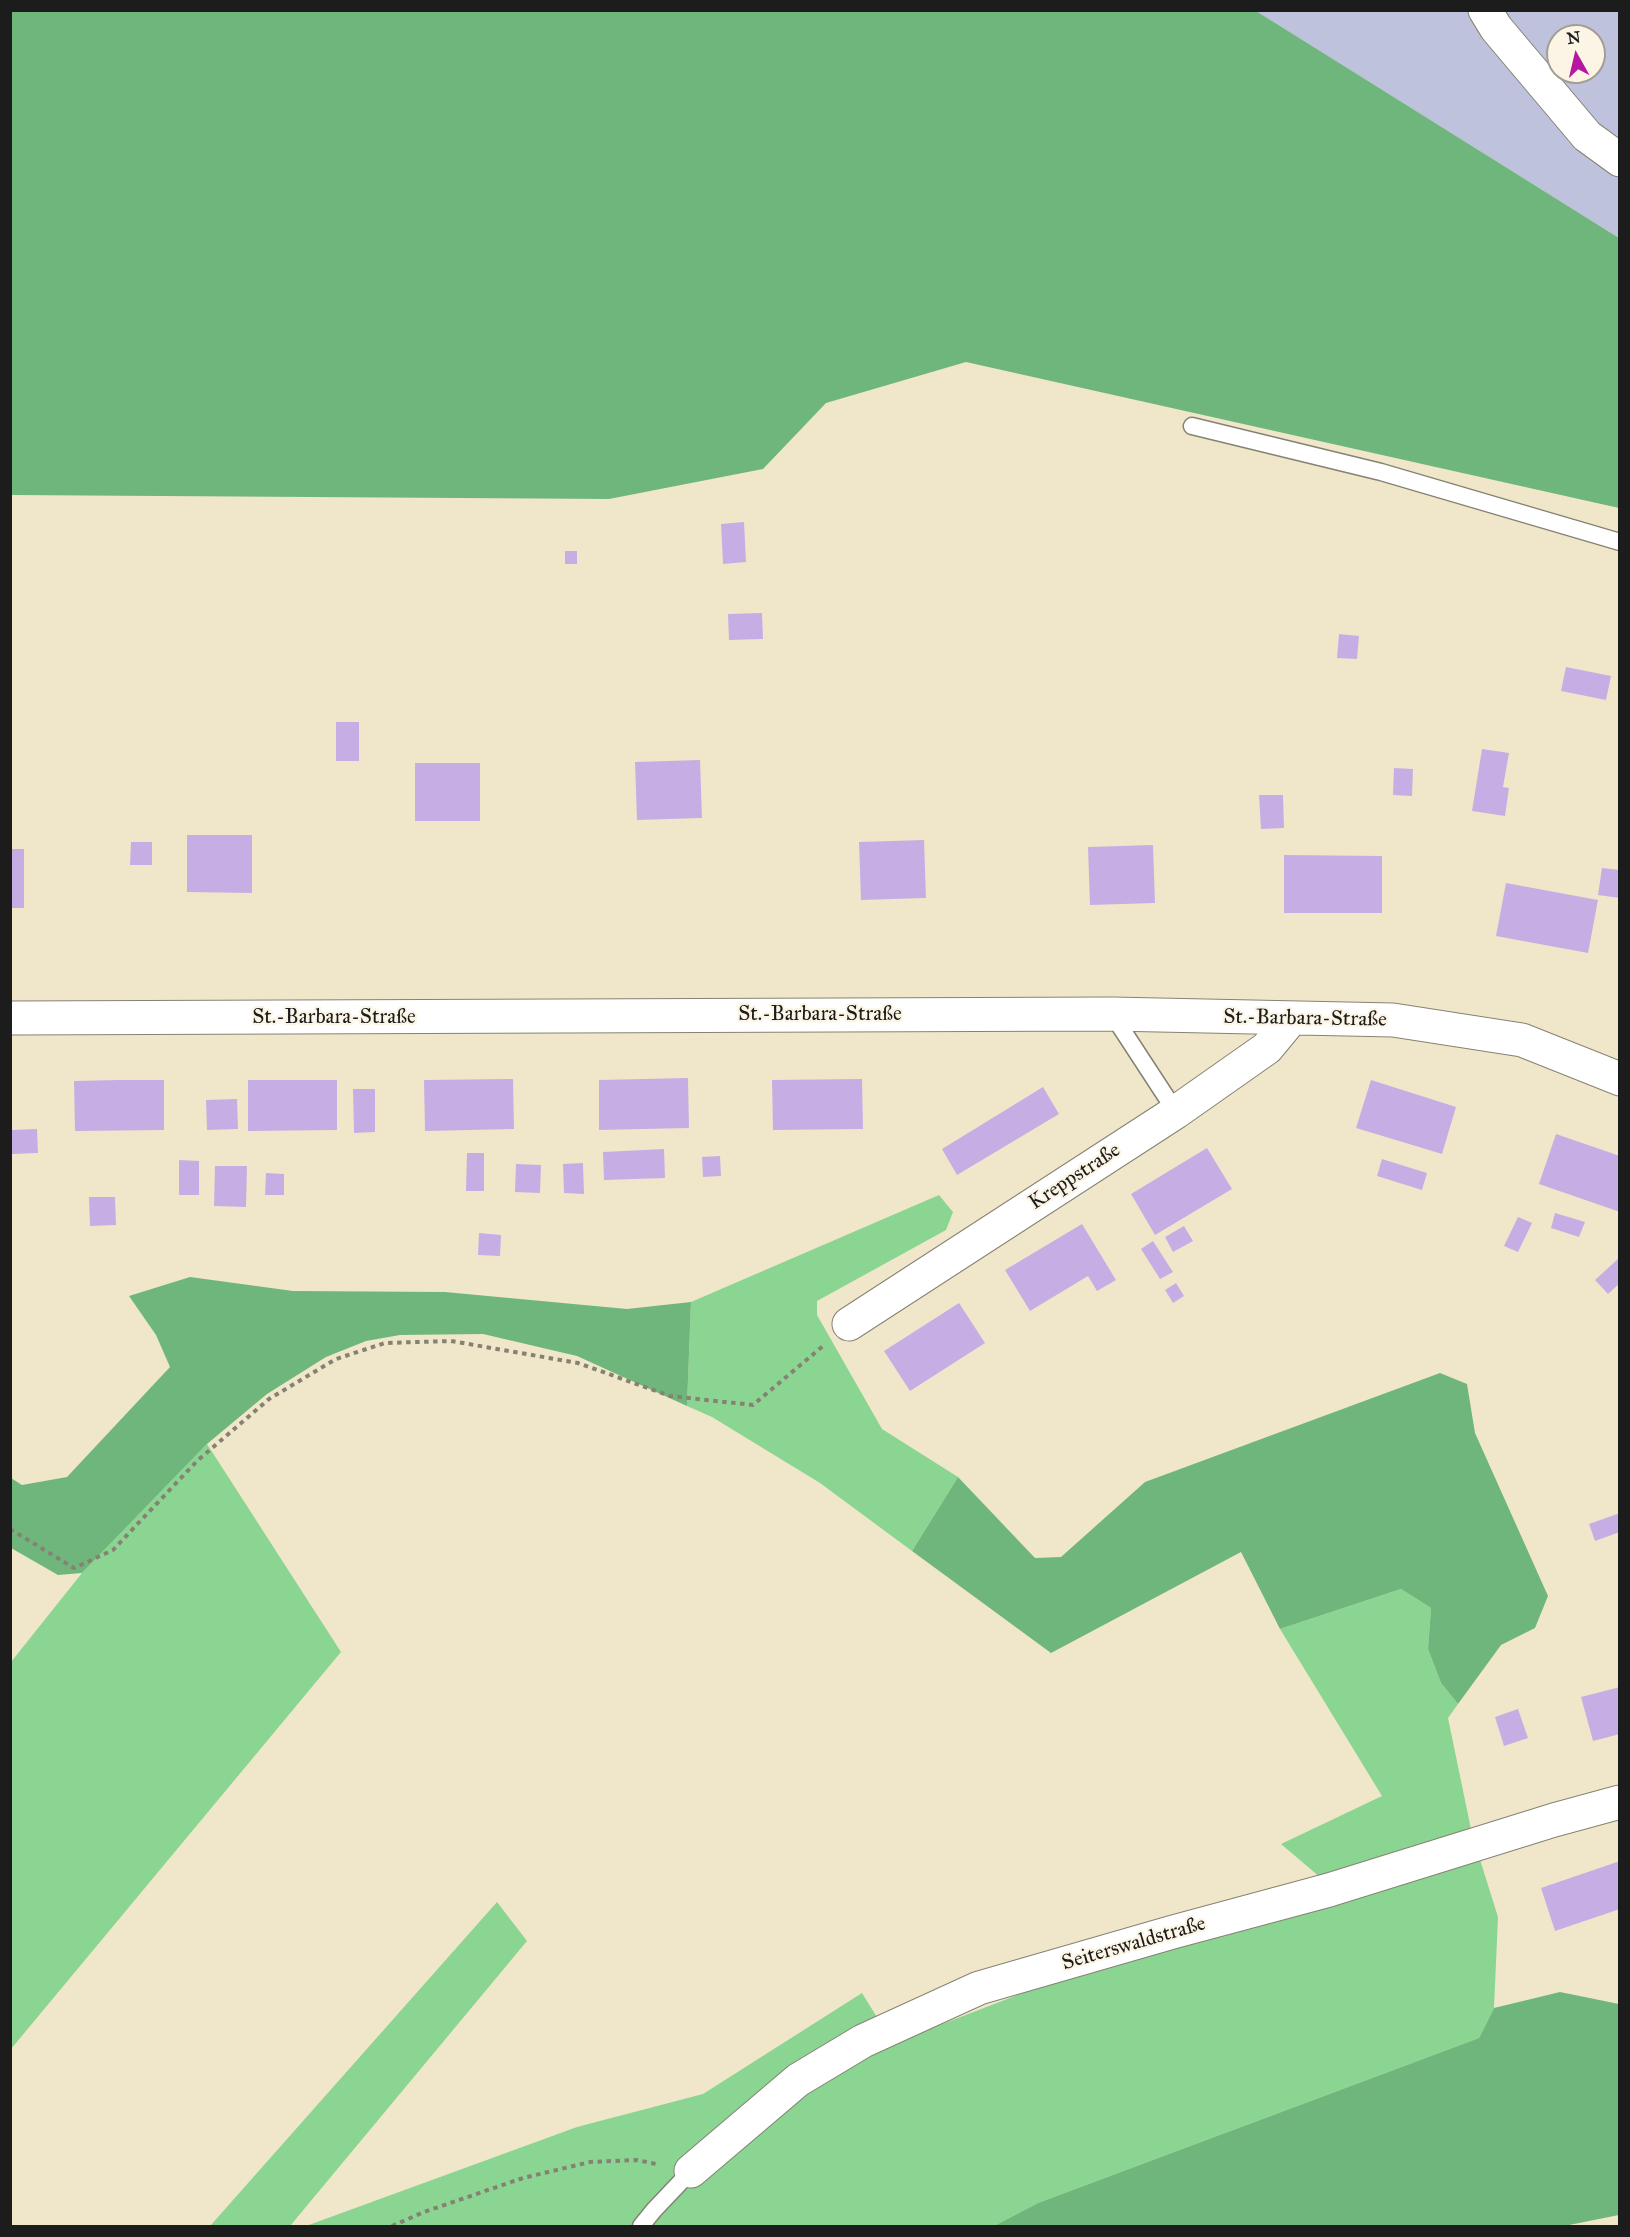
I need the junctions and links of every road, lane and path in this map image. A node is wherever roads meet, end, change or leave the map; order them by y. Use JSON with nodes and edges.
{"nodes":[{"id":1,"x":1485,"y":10,"type":"edge"},
{"id":2,"x":1620,"y":160,"type":"edge"},
{"id":3,"x":1192,"y":426,"type":"dead end"},
{"id":4,"x":1620,"y":542,"type":"edge"},
{"id":5,"x":1112,"y":1014,"type":"junction"},
{"id":6,"x":10,"y":1018,"type":"edge"},
{"id":7,"x":1291,"y":1019,"type":"junction"},
{"id":8,"x":1620,"y":1079,"type":"edge"},
{"id":9,"x":1176,"y":1112,"type":"junction"},
{"id":10,"x":849,"y":1324,"type":"joint"},
{"id":11,"x":10,"y":1529,"type":"edge"},
{"id":12,"x":1620,"y":1802,"type":"edge"},
{"id":13,"x":691,"y":2172,"type":"junction"},
{"id":14,"x":392,"y":2226,"type":"edge"},
{"id":15,"x":641,"y":2226,"type":"edge"}],
"edges":[{"from":1,"to":2,"type":"street"},
{"from":3,"to":4,"type":"lane"},
{"from":5,"to":6,"type":"street","name":"St.-Barbara-Straße"},
{"from":5,"to":7,"type":"street","name":"St.-Barbara-Straße"},
{"from":5,"to":9,"type":"lane"},
{"from":7,"to":8,"type":"street","name":"St.-Barbara-Straße"},
{"from":7,"to":9,"type":"street","name":"Kreppstraße"},
{"from":9,"to":10,"type":"street","name":"Kreppstraße"},
{"from":10,"to":11,"type":"path"},
{"from":12,"to":13,"type":"street","name":"Seiterswaldstraße"},
{"from":13,"to":14,"type":"path"},
{"from":13,"to":15,"type":"lane"}]}
